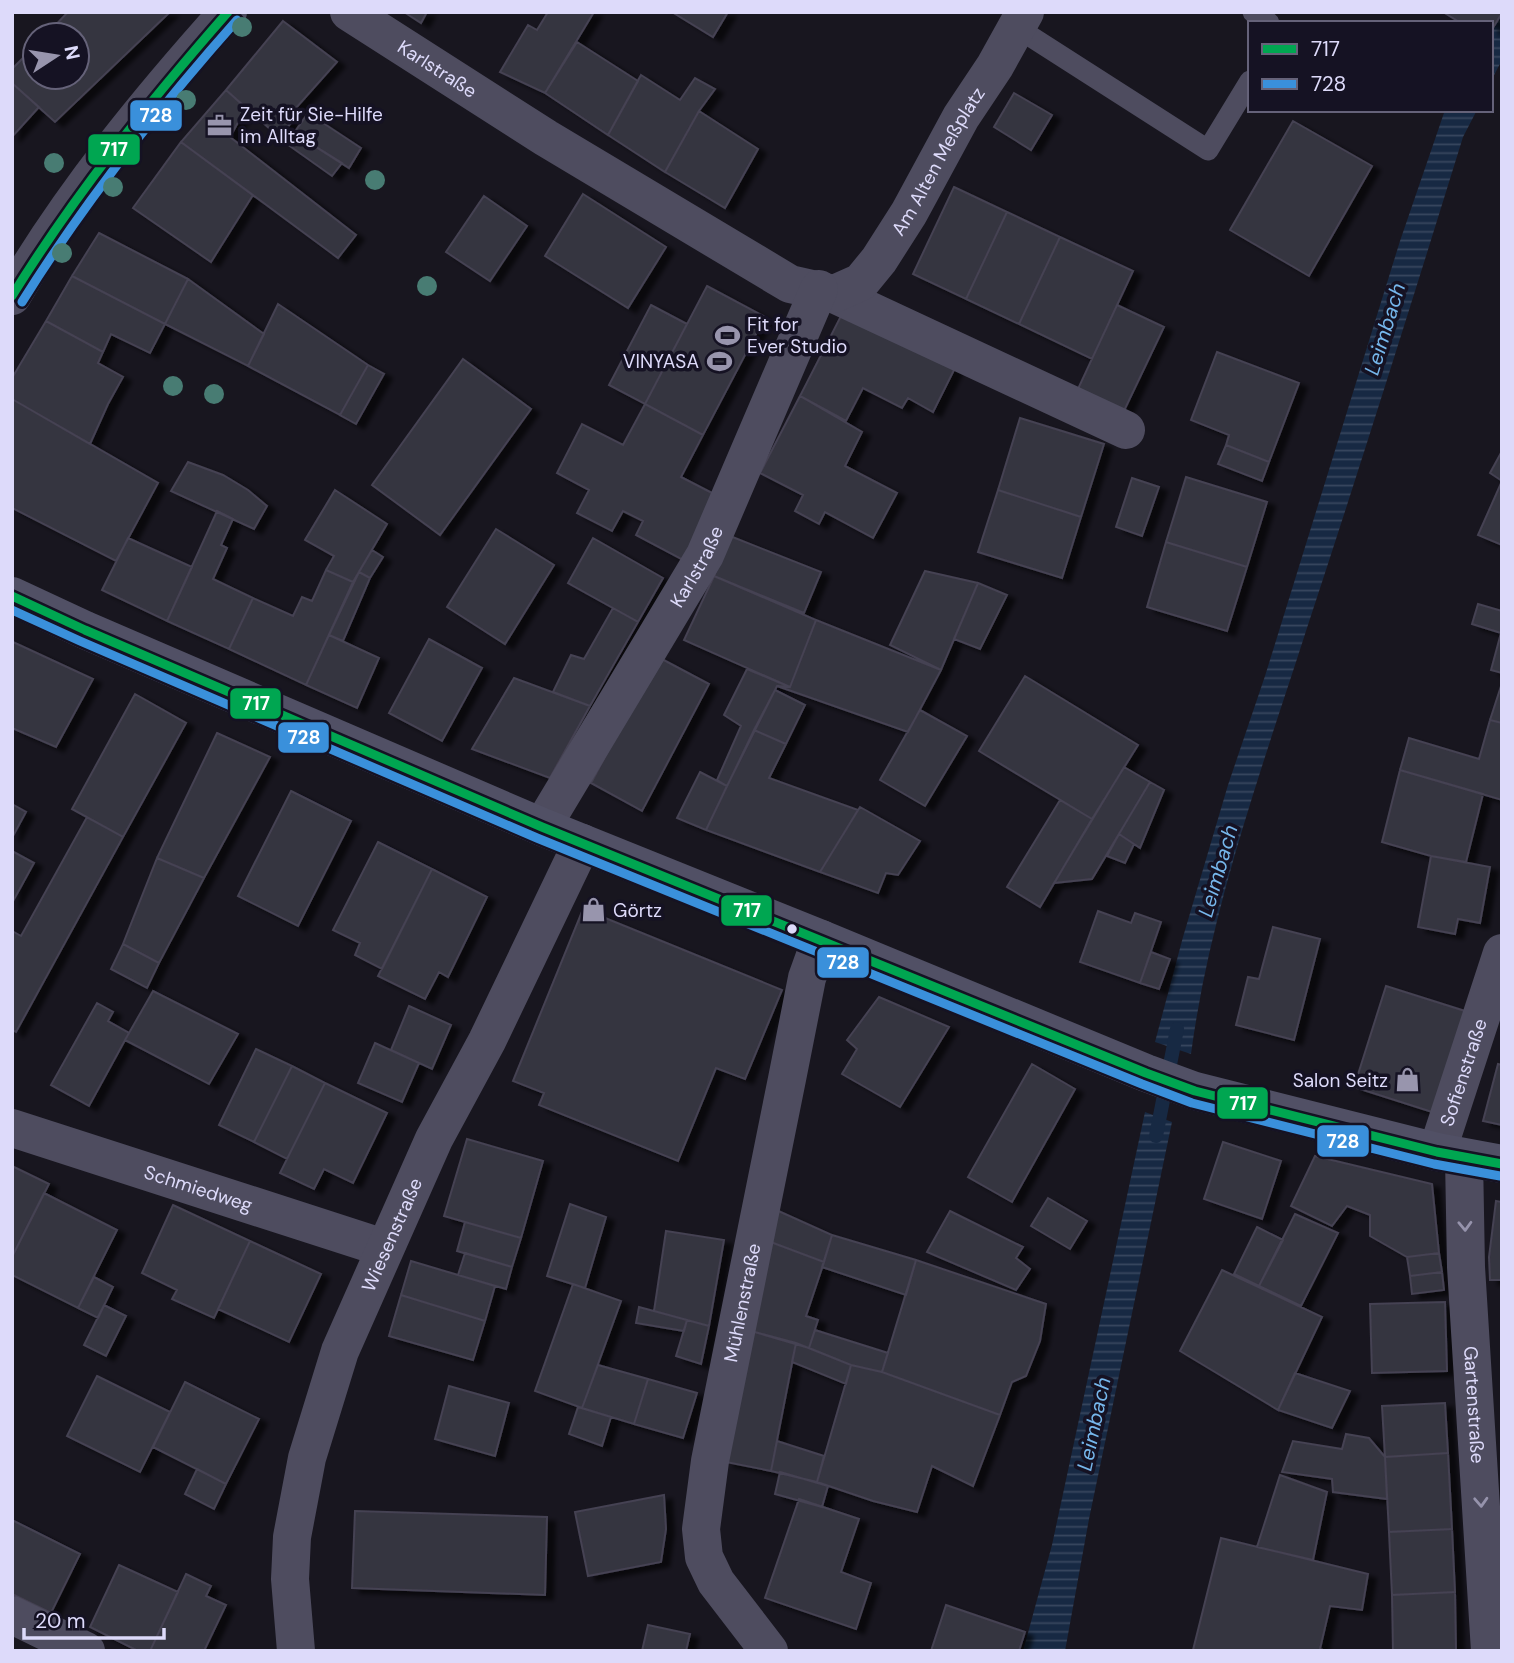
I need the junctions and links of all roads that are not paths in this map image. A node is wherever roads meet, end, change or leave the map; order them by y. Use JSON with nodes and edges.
{"nodes":[{"id":1,"x":228,"y":12,"type":"edge"},
{"id":2,"x":349,"y":12,"type":"edge"},
{"id":3,"x":1021,"y":20,"type":"edge"},
{"id":4,"x":1248,"y":84,"type":"edge"},
{"id":5,"x":827,"y":292,"type":"junction"},
{"id":6,"x":12,"y":296,"type":"edge"},
{"id":7,"x":1126,"y":430,"type":"dead end"},
{"id":8,"x":12,"y":596,"type":"edge"},
{"id":9,"x":542,"y":827,"type":"junction"},
{"id":10,"x":582,"y":844,"type":"junction"},
{"id":11,"x":821,"y":939,"type":"junction"},
{"id":12,"x":1502,"y":953,"type":"edge"},
{"id":13,"x":12,"y":1128,"type":"edge"},
{"id":14,"x":1450,"y":1155,"type":"junction"},
{"id":15,"x":1502,"y":1164,"type":"edge"},
{"id":16,"x":384,"y":1248,"type":"junction"},
{"id":17,"x":12,"y":1615,"type":"edge"},
{"id":18,"x":86,"y":1651,"type":"edge"},
{"id":19,"x":296,"y":1651,"type":"edge"},
{"id":20,"x":769,"y":1651,"type":"edge"},
{"id":21,"x":1490,"y":1651,"type":"edge"}],
"edges":[{"from":1,"to":6,"type":"street"},
{"from":2,"to":5,"type":"street","name":"Karlstraße"},
{"from":3,"to":4,"type":"lane"},
{"from":3,"to":5,"type":"street","name":"Am Alten Meßplatz"},
{"from":5,"to":7,"type":"street","name":"Karlstraße"},
{"from":5,"to":9,"type":"street","name":"Karlstraße"},
{"from":8,"to":9,"type":"street"},
{"from":9,"to":10,"type":"street"},
{"from":10,"to":11,"type":"street"},
{"from":10,"to":16,"type":"street","name":"Wiesenstraße"},
{"from":11,"to":14,"type":"street"},
{"from":11,"to":20,"type":"street","name":"Mühlenstraße"},
{"from":12,"to":14,"type":"street","name":"Sofienstraße"},
{"from":13,"to":16,"type":"street","name":"Schmiedweg"},
{"from":14,"to":15,"type":"street"},
{"from":14,"to":21,"type":"street","name":"Gartenstraße","one_way":true},
{"from":16,"to":19,"type":"street","name":"Wiesenstraße"},
{"from":17,"to":18,"type":"street"}]}
